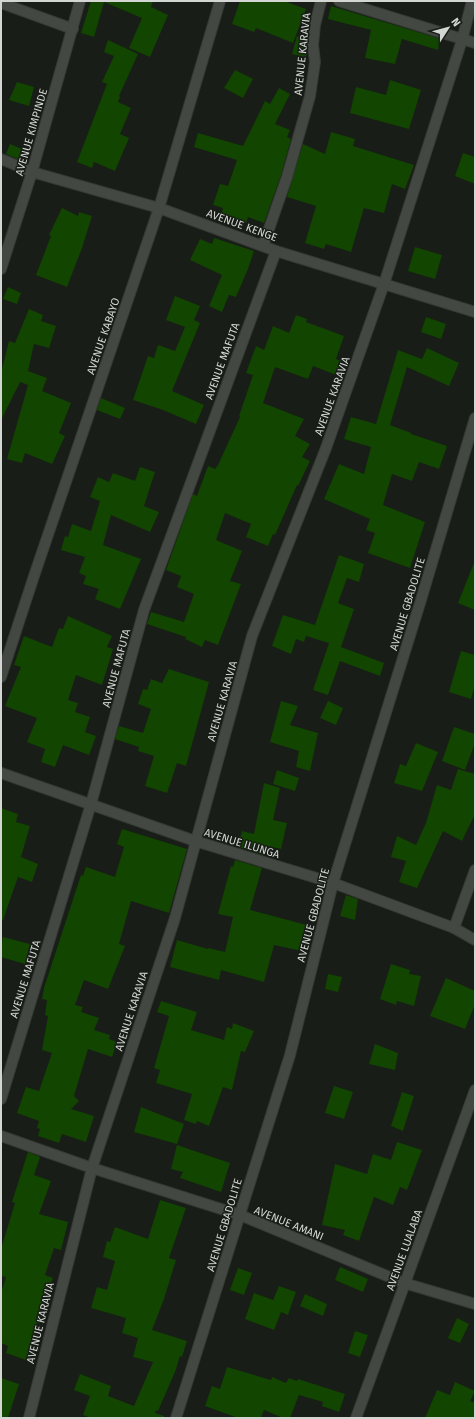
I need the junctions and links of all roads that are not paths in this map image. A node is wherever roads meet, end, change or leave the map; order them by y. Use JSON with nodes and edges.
{"nodes":[{"id":1,"x":80,"y":1,"type":"edge"},
{"id":2,"x":220,"y":1,"type":"edge"},
{"id":3,"x":321,"y":1,"type":"edge"},
{"id":4,"x":339,"y":1,"type":"edge"},
{"id":5,"x":472,"y":1,"type":"edge"},
{"id":6,"x":1,"y":3,"type":"edge"},
{"id":7,"x":73,"y":29,"type":"junction"},
{"id":8,"x":462,"y":40,"type":"junction"},
{"id":9,"x":475,"y":43,"type":"edge"},
{"id":10,"x":1,"y":159,"type":"edge"},
{"id":11,"x":32,"y":172,"type":"junction"},
{"id":12,"x":159,"y":208,"type":"junction"},
{"id":13,"x":263,"y":246,"type":"junction"},
{"id":14,"x":276,"y":251,"type":"junction"},
{"id":15,"x":1,"y":269,"type":"edge"},
{"id":16,"x":384,"y":284,"type":"junction"},
{"id":17,"x":475,"y":312,"type":"edge"},
{"id":18,"x":475,"y":418,"type":"edge"},
{"id":19,"x":1,"y":677,"type":"edge"},
{"id":20,"x":1,"y":773,"type":"edge"},
{"id":21,"x":91,"y":804,"type":"junction"},
{"id":22,"x":195,"y":841,"type":"junction"},
{"id":23,"x":475,"y":870,"type":"edge"},
{"id":24,"x":333,"y":883,"type":"junction"},
{"id":25,"x":454,"y":928,"type":"junction"},
{"id":26,"x":475,"y":940,"type":"edge"},
{"id":27,"x":475,"y":1090,"type":"edge"},
{"id":28,"x":1,"y":1099,"type":"edge"},
{"id":29,"x":1,"y":1136,"type":"edge"},
{"id":30,"x":92,"y":1168,"type":"junction"},
{"id":31,"x":240,"y":1215,"type":"junction"},
{"id":32,"x":404,"y":1284,"type":"junction"},
{"id":33,"x":475,"y":1304,"type":"edge"},
{"id":34,"x":29,"y":1418,"type":"edge"},
{"id":35,"x":176,"y":1418,"type":"edge"},
{"id":36,"x":356,"y":1418,"type":"edge"}],
"edges":[{"from":1,"to":7,"type":"street","name":"AVENUE KIMPINDE"},
{"from":2,"to":12,"type":"street","name":"AVENUE KABAYO"},
{"from":3,"to":13,"type":"street","name":"AVENUE KARAVIA"},
{"from":4,"to":8,"type":"street"},
{"from":5,"to":8,"type":"street","name":"AVENUE KARAVIA"},
{"from":6,"to":7,"type":"street"},
{"from":7,"to":11,"type":"street","name":"AVENUE KIMPINDE"},
{"from":8,"to":9,"type":"street"},
{"from":8,"to":16,"type":"street","name":"AVENUE KARAVIA"},
{"from":10,"to":11,"type":"street","name":"AVENUE KENGE"},
{"from":11,"to":12,"type":"street","name":"AVENUE KENGE"},
{"from":11,"to":15,"type":"street","name":"AVENUE KIMPINDE"},
{"from":12,"to":13,"type":"street","name":"AVENUE KENGE"},
{"from":12,"to":19,"type":"street","name":"AVENUE KABAYO"},
{"from":13,"to":14,"type":"street","name":"AVENUE KENGE"},
{"from":14,"to":16,"type":"street","name":"AVENUE KENGE"},
{"from":14,"to":21,"type":"street","name":"AVENUE MAFUTA"},
{"from":16,"to":17,"type":"street","name":"AVENUE KENGE"},
{"from":16,"to":22,"type":"street","name":"AVENUE KARAVIA"},
{"from":18,"to":24,"type":"street","name":"AVENUE GBADOLITE"},
{"from":20,"to":21,"type":"street","name":"AVENUE ILUNGA"},
{"from":21,"to":22,"type":"street","name":"AVENUE ILUNGA"},
{"from":21,"to":28,"type":"street","name":"AVENUE MAFUTA"},
{"from":22,"to":24,"type":"street","name":"AVENUE ILUNGA"},
{"from":22,"to":30,"type":"street","name":"AVENUE KARAVIA"},
{"from":23,"to":25,"type":"street"},
{"from":24,"to":25,"type":"street","name":"AVENUE ILUNGA"},
{"from":24,"to":31,"type":"street","name":"AVENUE GBADOLITE"},
{"from":25,"to":26,"type":"street","name":"AVENUE ILUNGA"},
{"from":27,"to":32,"type":"street","name":"AVENUE LUALABA"},
{"from":29,"to":30,"type":"street","name":"AVENUE AMANI"},
{"from":30,"to":31,"type":"street","name":"AVENUE AMANI"},
{"from":30,"to":34,"type":"street","name":"AVENUE KARAVIA"},
{"from":31,"to":32,"type":"street","name":"AVENUE AMANI"},
{"from":31,"to":35,"type":"street","name":"AVENUE GBADOLITE"},
{"from":32,"to":33,"type":"street","name":"AVENUE AMANI"},
{"from":32,"to":36,"type":"street","name":"AVENUE LUALABA"}]}
